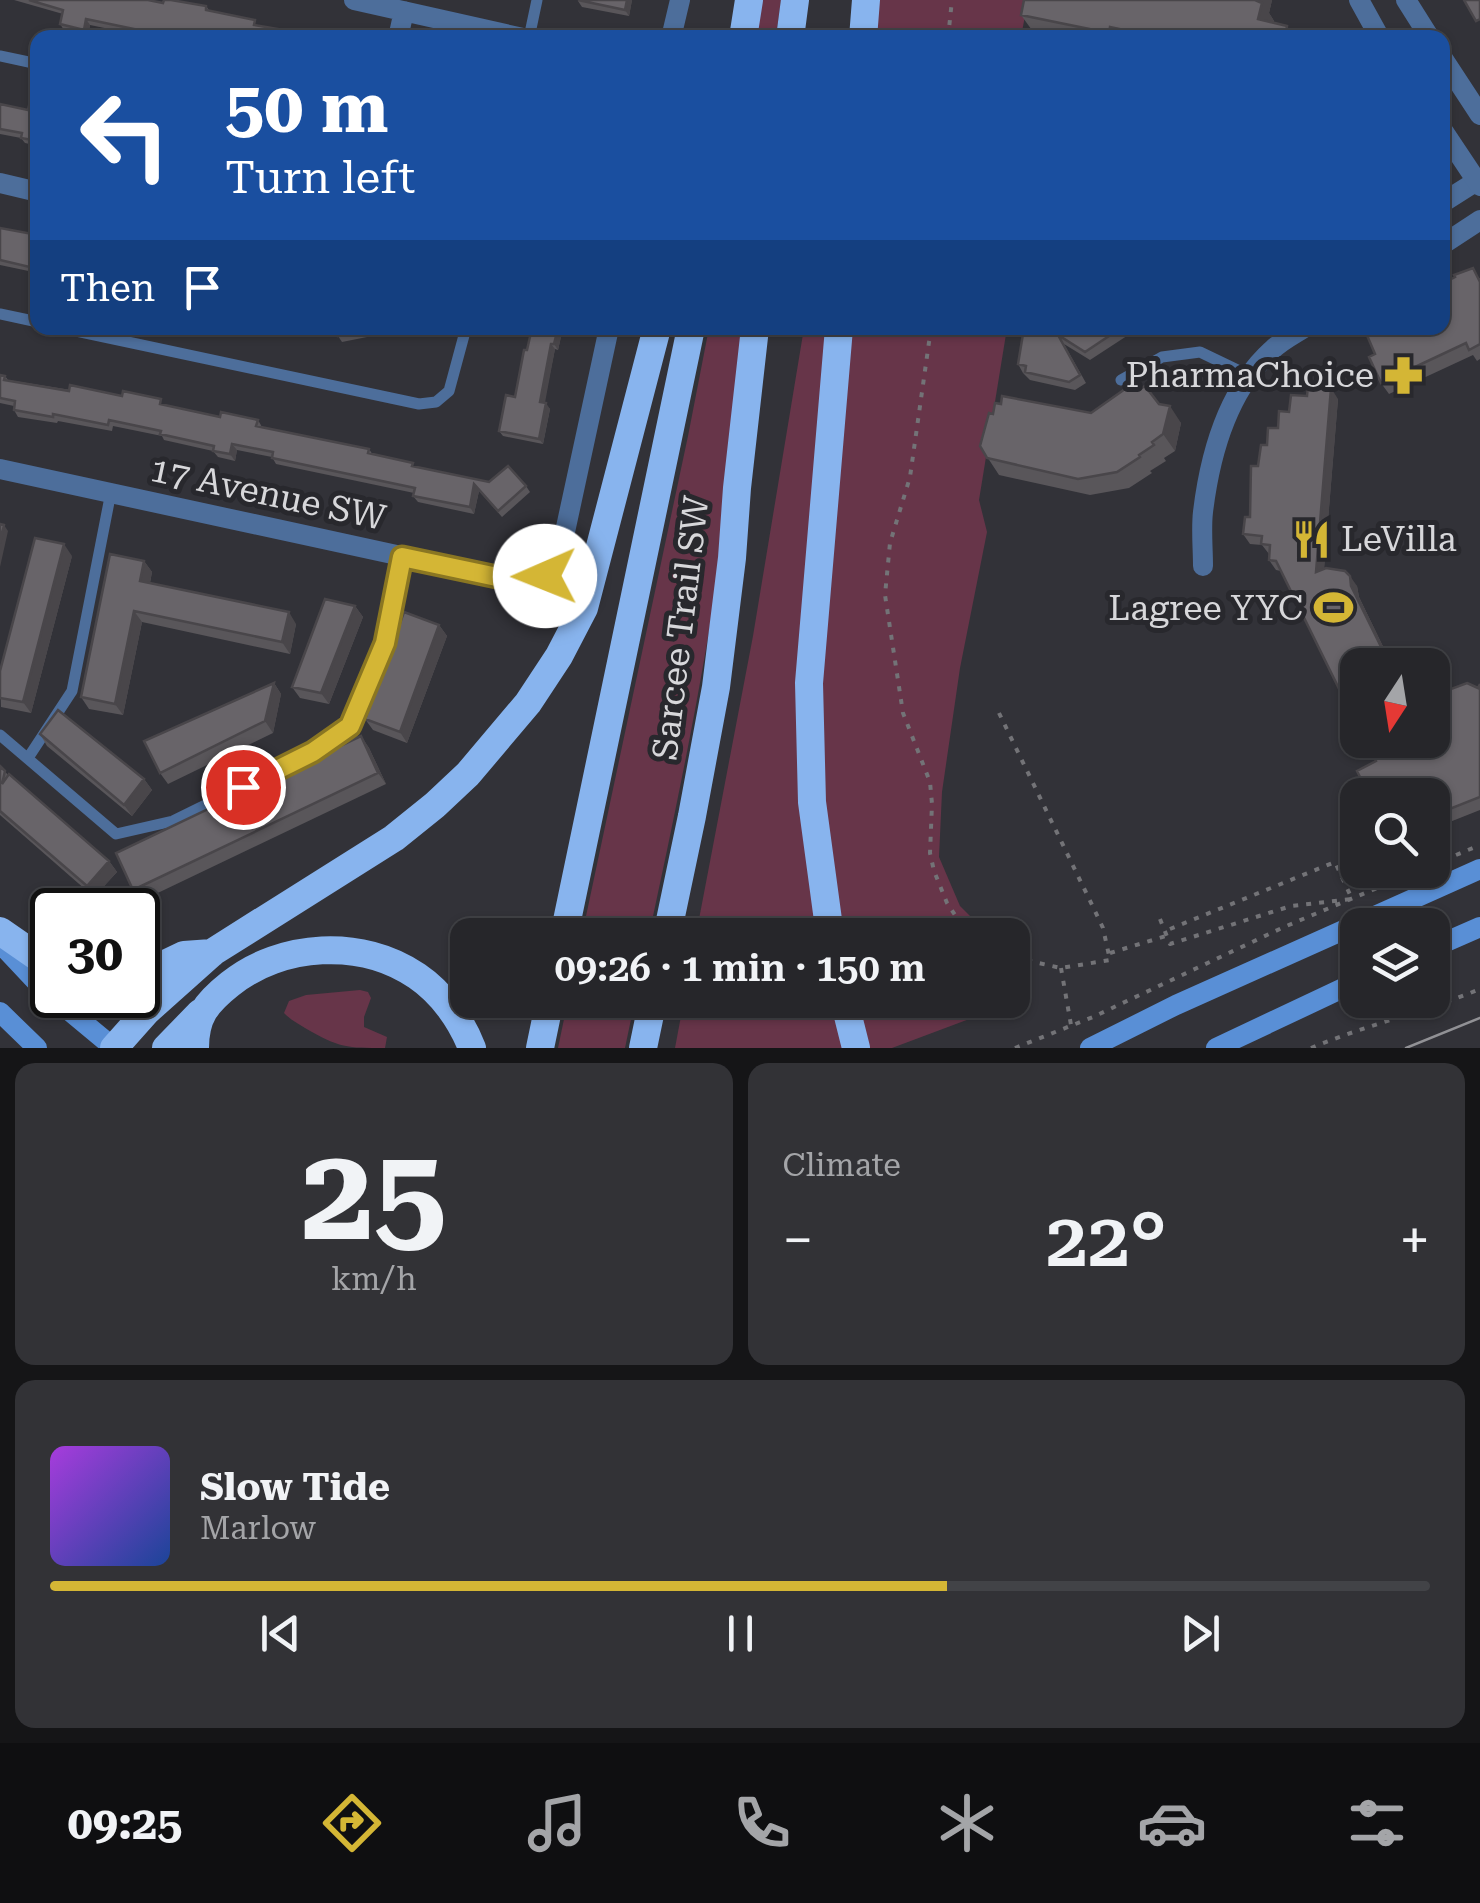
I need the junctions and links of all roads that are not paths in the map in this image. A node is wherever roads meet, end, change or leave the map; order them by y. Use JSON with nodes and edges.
{"nodes":[{"id":1,"x":354,"y":0,"type":"edge"},
{"id":2,"x":538,"y":0,"type":"edge"},
{"id":3,"x":680,"y":0,"type":"edge"},
{"id":4,"x":750,"y":0,"type":"edge"},
{"id":5,"x":795,"y":0,"type":"edge"},
{"id":6,"x":866,"y":0,"type":"edge"},
{"id":7,"x":1359,"y":0,"type":"edge"},
{"id":8,"x":1406,"y":0,"type":"edge"},
{"id":9,"x":404,"y":11,"type":"junction"},
{"id":10,"x":400,"y":30,"type":"edge"},
{"id":11,"x":490,"y":30,"type":"edge"},
{"id":12,"x":529,"y":30,"type":"edge"},
{"id":13,"x":673,"y":30,"type":"edge"},
{"id":14,"x":744,"y":30,"type":"edge"},
{"id":15,"x":791,"y":30,"type":"edge"},
{"id":16,"x":864,"y":30,"type":"edge"},
{"id":17,"x":1376,"y":30,"type":"edge"},
{"id":18,"x":1425,"y":30,"type":"edge"},
{"id":19,"x":0,"y":56,"type":"edge"},
{"id":20,"x":30,"y":62,"type":"edge"},
{"id":21,"x":1450,"y":69,"type":"edge"},
{"id":22,"x":1480,"y":115,"type":"edge"},
{"id":23,"x":1450,"y":140,"type":"edge"},
{"id":24,"x":1479,"y":182,"type":"edge"},
{"id":25,"x":0,"y":183,"type":"edge"},
{"id":26,"x":30,"y":190,"type":"edge"},
{"id":27,"x":1450,"y":198,"type":"edge"},
{"id":28,"x":1480,"y":220,"type":"edge"},
{"id":29,"x":1450,"y":241,"type":"edge"},
{"id":30,"x":0,"y":314,"type":"edge"},
{"id":31,"x":30,"y":320,"type":"edge"},
{"id":32,"x":95,"y":335,"type":"edge"},
{"id":33,"x":464,"y":335,"type":"edge"},
{"id":34,"x":607,"y":335,"type":"edge"},
{"id":35,"x":654,"y":335,"type":"edge"},
{"id":36,"x":691,"y":335,"type":"edge"},
{"id":37,"x":755,"y":335,"type":"edge"},
{"id":38,"x":838,"y":335,"type":"edge"},
{"id":39,"x":1294,"y":335,"type":"edge"},
{"id":40,"x":1250,"y":376,"type":"junction"},
{"id":41,"x":1121,"y":380,"type":"dead end"},
{"id":42,"x":0,"y":469,"type":"edge"},
{"id":43,"x":111,"y":492,"type":"junction"},
{"id":44,"x":402,"y":557,"type":"junction"},
{"id":45,"x":1202,"y":566,"type":"dead end"},
{"id":46,"x":0,"y":735,"type":"edge"},
{"id":47,"x":28,"y":758,"type":"junction"},
{"id":48,"x":1480,"y":869,"type":"edge"},
{"id":49,"x":568,"y":918,"type":"edge"},
{"id":50,"x":671,"y":918,"type":"edge"},
{"id":51,"x":828,"y":918,"type":"edge"},
{"id":52,"x":1480,"y":927,"type":"edge"},
{"id":53,"x":0,"y":931,"type":"edge"},
{"id":54,"x":1450,"y":940,"type":"edge"},
{"id":55,"x":0,"y":943,"type":"edge"},
{"id":56,"x":30,"y":952,"type":"edge"},
{"id":57,"x":214,"y":952,"type":"junction"},
{"id":58,"x":160,"y":967,"type":"edge"},
{"id":59,"x":1340,"y":989,"type":"edge"},
{"id":60,"x":202,"y":1011,"type":"junction"},
{"id":61,"x":0,"y":1012,"type":"edge"},
{"id":62,"x":546,"y":1018,"type":"edge"},
{"id":63,"x":649,"y":1018,"type":"edge"},
{"id":64,"x":850,"y":1023,"type":"edge"},
{"id":65,"x":36,"y":1048,"type":"edge"},
{"id":66,"x":114,"y":1048,"type":"edge"},
{"id":67,"x":166,"y":1048,"type":"edge"},
{"id":68,"x":195,"y":1048,"type":"edge"},
{"id":69,"x":472,"y":1048,"type":"edge"},
{"id":70,"x":540,"y":1048,"type":"edge"},
{"id":71,"x":643,"y":1048,"type":"edge"},
{"id":72,"x":870,"y":1048,"type":"edge"},
{"id":73,"x":1090,"y":1048,"type":"edge"},
{"id":74,"x":1216,"y":1048,"type":"edge"}],
"edges":[{"from":1,"to":9,"type":"street"},
{"from":2,"to":12,"type":"lane"},
{"from":3,"to":13,"type":"street"},
{"from":4,"to":14,"type":"highway"},
{"from":5,"to":15,"type":"highway"},
{"from":6,"to":16,"type":"highway"},
{"from":7,"to":17,"type":"street"},
{"from":8,"to":18,"type":"street"},
{"from":9,"to":10,"type":"street"},
{"from":9,"to":11,"type":"street"},
{"from":19,"to":20,"type":"lane"},
{"from":21,"to":22,"type":"street"},
{"from":23,"to":24,"type":"street"},
{"from":24,"to":27,"type":"street"},
{"from":25,"to":26,"type":"street"},
{"from":28,"to":29,"type":"street"},
{"from":30,"to":31,"type":"lane"},
{"from":32,"to":33,"type":"lane"},
{"from":34,"to":44,"type":"street","name":"17 Avenue SW"},
{"from":35,"to":57,"type":"highway"},
{"from":36,"to":49,"type":"highway","name":"Sarcee Trail SW"},
{"from":37,"to":50,"type":"highway","name":"Sarcee Trail SW"},
{"from":38,"to":51,"type":"highway"},
{"from":39,"to":40,"type":"street"},
{"from":40,"to":41,"type":"lane"},
{"from":40,"to":45,"type":"street"},
{"from":42,"to":43,"type":"street","name":"17 Avenue SW"},
{"from":43,"to":44,"type":"street","name":"17 Avenue SW"},
{"from":43,"to":47,"type":"lane"},
{"from":44,"to":47,"type":"lane"},
{"from":46,"to":47,"type":"lane"},
{"from":48,"to":73,"type":"main road"},
{"from":52,"to":54,"type":"main road"},
{"from":53,"to":56,"type":"highway"},
{"from":55,"to":66,"type":"main road"},
{"from":57,"to":58,"type":"highway"},
{"from":57,"to":66,"type":"highway"},
{"from":59,"to":74,"type":"main road"},
{"from":60,"to":67,"type":"highway"},
{"from":60,"to":68,"type":"highway"},
{"from":60,"to":69,"type":"highway"},
{"from":61,"to":65,"type":"main road"},
{"from":62,"to":70,"type":"highway"},
{"from":63,"to":71,"type":"highway"},
{"from":64,"to":72,"type":"highway"}]}
